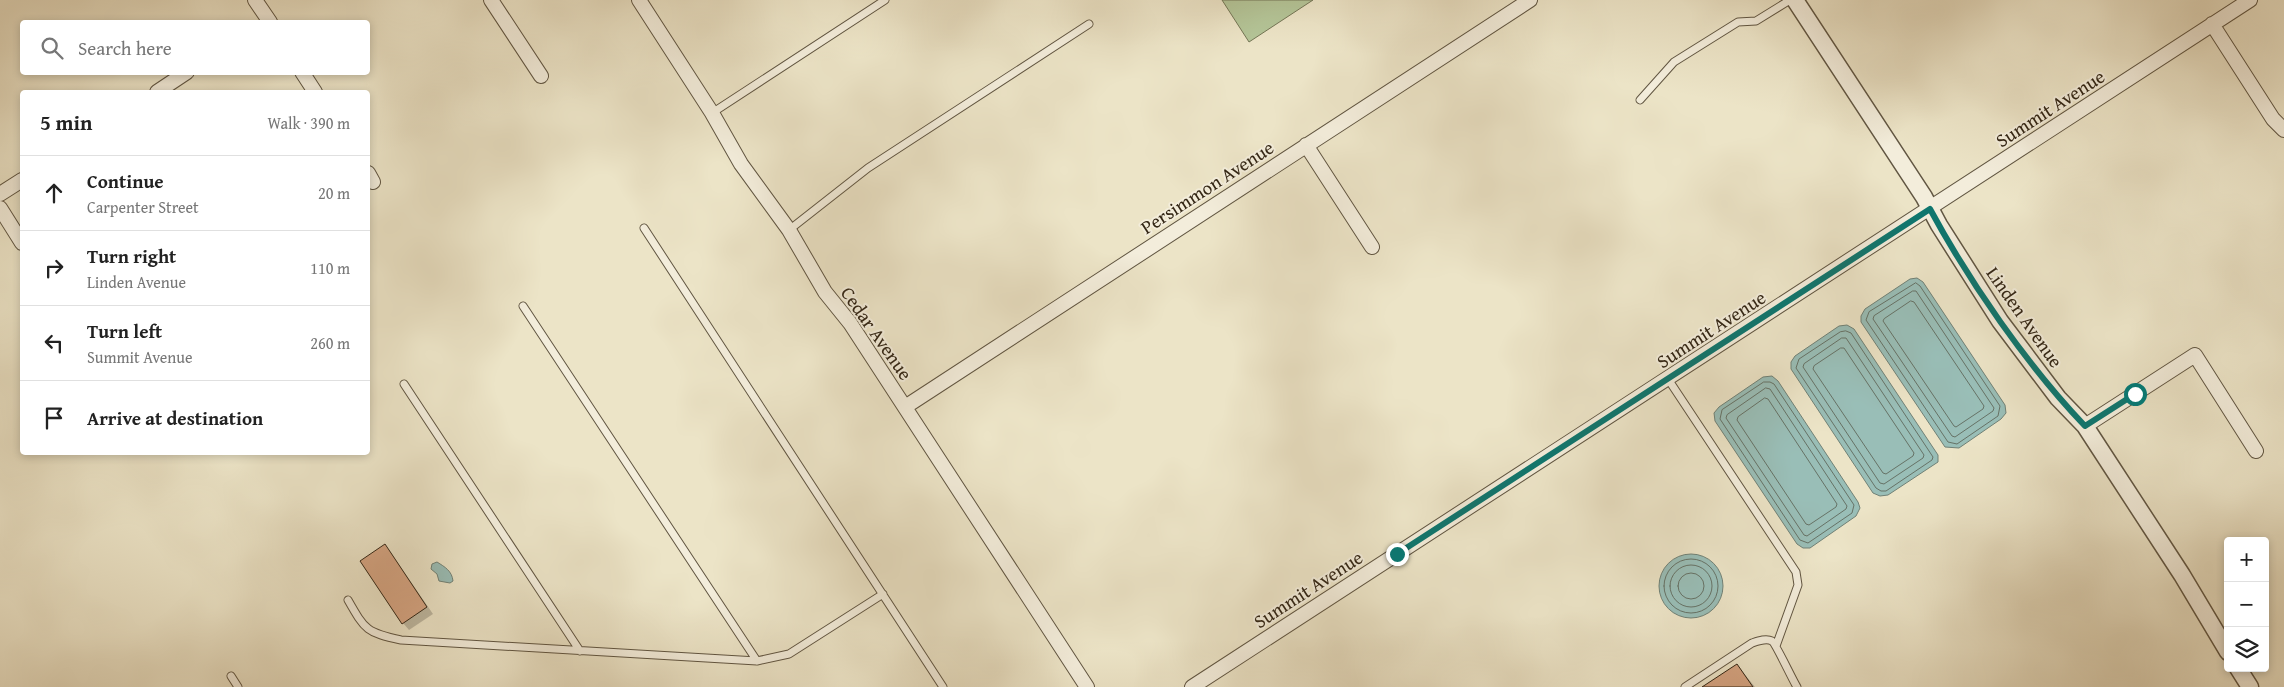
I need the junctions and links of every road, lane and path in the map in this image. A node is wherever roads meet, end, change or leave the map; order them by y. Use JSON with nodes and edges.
{"nodes":[{"id":1,"x":255,"y":0,"type":"edge"},
{"id":2,"x":491,"y":0,"type":"edge"},
{"id":3,"x":639,"y":0,"type":"edge"},
{"id":4,"x":885,"y":0,"type":"edge"},
{"id":5,"x":1530,"y":0,"type":"edge"},
{"id":6,"x":2250,"y":0,"type":"edge"},
{"id":7,"x":1796,"y":1,"type":"edge"},
{"id":8,"x":266,"y":20,"type":"edge"},
{"id":9,"x":1089,"y":24,"type":"dead end"},
{"id":10,"x":2212,"y":24,"type":"junction"},
{"id":11,"x":182,"y":75,"type":"edge"},
{"id":12,"x":304,"y":75,"type":"edge"},
{"id":13,"x":541,"y":76,"type":"dead end"},
{"id":14,"x":159,"y":90,"type":"edge"},
{"id":15,"x":314,"y":90,"type":"edge"},
{"id":16,"x":1640,"y":100,"type":"dead end"},
{"id":17,"x":712,"y":113,"type":"junction"},
{"id":18,"x":2284,"y":130,"type":"edge"},
{"id":19,"x":1306,"y":145,"type":"junction"},
{"id":20,"x":20,"y":181,"type":"edge"},
{"id":21,"x":0,"y":194,"type":"edge"},
{"id":22,"x":0,"y":208,"type":"edge"},
{"id":23,"x":1930,"y":209,"type":"junction"},
{"id":24,"x":644,"y":228,"type":"dead end"},
{"id":25,"x":789,"y":230,"type":"junction"},
{"id":26,"x":20,"y":240,"type":"edge"},
{"id":27,"x":1372,"y":247,"type":"dead end"},
{"id":28,"x":524,"y":306,"type":"dead end"},
{"id":29,"x":1668,"y":379,"type":"junction"},
{"id":30,"x":404,"y":384,"type":"dead end"},
{"id":31,"x":905,"y":407,"type":"junction"},
{"id":32,"x":2085,"y":426,"type":"junction"},
{"id":33,"x":2256,"y":451,"type":"dead end"},
{"id":34,"x":882,"y":594,"type":"junction"},
{"id":35,"x":348,"y":600,"type":"dead end"},
{"id":36,"x":2224,"y":645,"type":"edge"},
{"id":37,"x":1776,"y":646,"type":"junction"},
{"id":38,"x":580,"y":651,"type":"junction"},
{"id":39,"x":758,"y":661,"type":"junction"},
{"id":40,"x":2241,"y":672,"type":"edge"},
{"id":41,"x":231,"y":676,"type":"dead end"},
{"id":42,"x":238,"y":687,"type":"edge"},
{"id":43,"x":943,"y":687,"type":"edge"},
{"id":44,"x":1087,"y":687,"type":"edge"},
{"id":45,"x":1192,"y":687,"type":"edge"},
{"id":46,"x":1685,"y":687,"type":"edge"},
{"id":47,"x":1797,"y":687,"type":"edge"},
{"id":48,"x":2250,"y":687,"type":"edge"}],
"edges":[{"from":1,"to":8,"type":"street"},
{"from":2,"to":13,"type":"street"},
{"from":3,"to":17,"type":"street","name":"Cedar Avenue"},
{"from":4,"to":17,"type":"lane"},
{"from":5,"to":19,"type":"street","name":"Persimmon Avenue"},
{"from":6,"to":10,"type":"street","name":"Summit Avenue"},
{"from":7,"to":16,"type":"lane"},
{"from":7,"to":23,"type":"street","name":"Linden Avenue"},
{"from":9,"to":25,"type":"lane"},
{"from":10,"to":18,"type":"street"},
{"from":10,"to":23,"type":"street","name":"Summit Avenue"},
{"from":11,"to":14,"type":"street"},
{"from":12,"to":15,"type":"street"},
{"from":17,"to":25,"type":"street","name":"Cedar Avenue"},
{"from":19,"to":27,"type":"street"},
{"from":19,"to":31,"type":"street","name":"Persimmon Avenue"},
{"from":20,"to":21,"type":"street"},
{"from":22,"to":26,"type":"street"},
{"from":23,"to":29,"type":"street","name":"Summit Avenue"},
{"from":23,"to":32,"type":"street","name":"Linden Avenue"},
{"from":24,"to":34,"type":"lane"},
{"from":25,"to":31,"type":"street","name":"Cedar Avenue"},
{"from":28,"to":39,"type":"lane"},
{"from":29,"to":37,"type":"lane"},
{"from":29,"to":45,"type":"street","name":"Summit Avenue"},
{"from":30,"to":38,"type":"lane"},
{"from":31,"to":44,"type":"street","name":"Cedar Avenue"},
{"from":32,"to":33,"type":"street"},
{"from":32,"to":36,"type":"street","name":"Linden Avenue"},
{"from":34,"to":39,"type":"lane"},
{"from":34,"to":43,"type":"lane"},
{"from":35,"to":38,"type":"lane"},
{"from":37,"to":46,"type":"lane"},
{"from":37,"to":47,"type":"lane"},
{"from":38,"to":39,"type":"lane"},
{"from":40,"to":48,"type":"street"},
{"from":41,"to":42,"type":"lane"}]}
